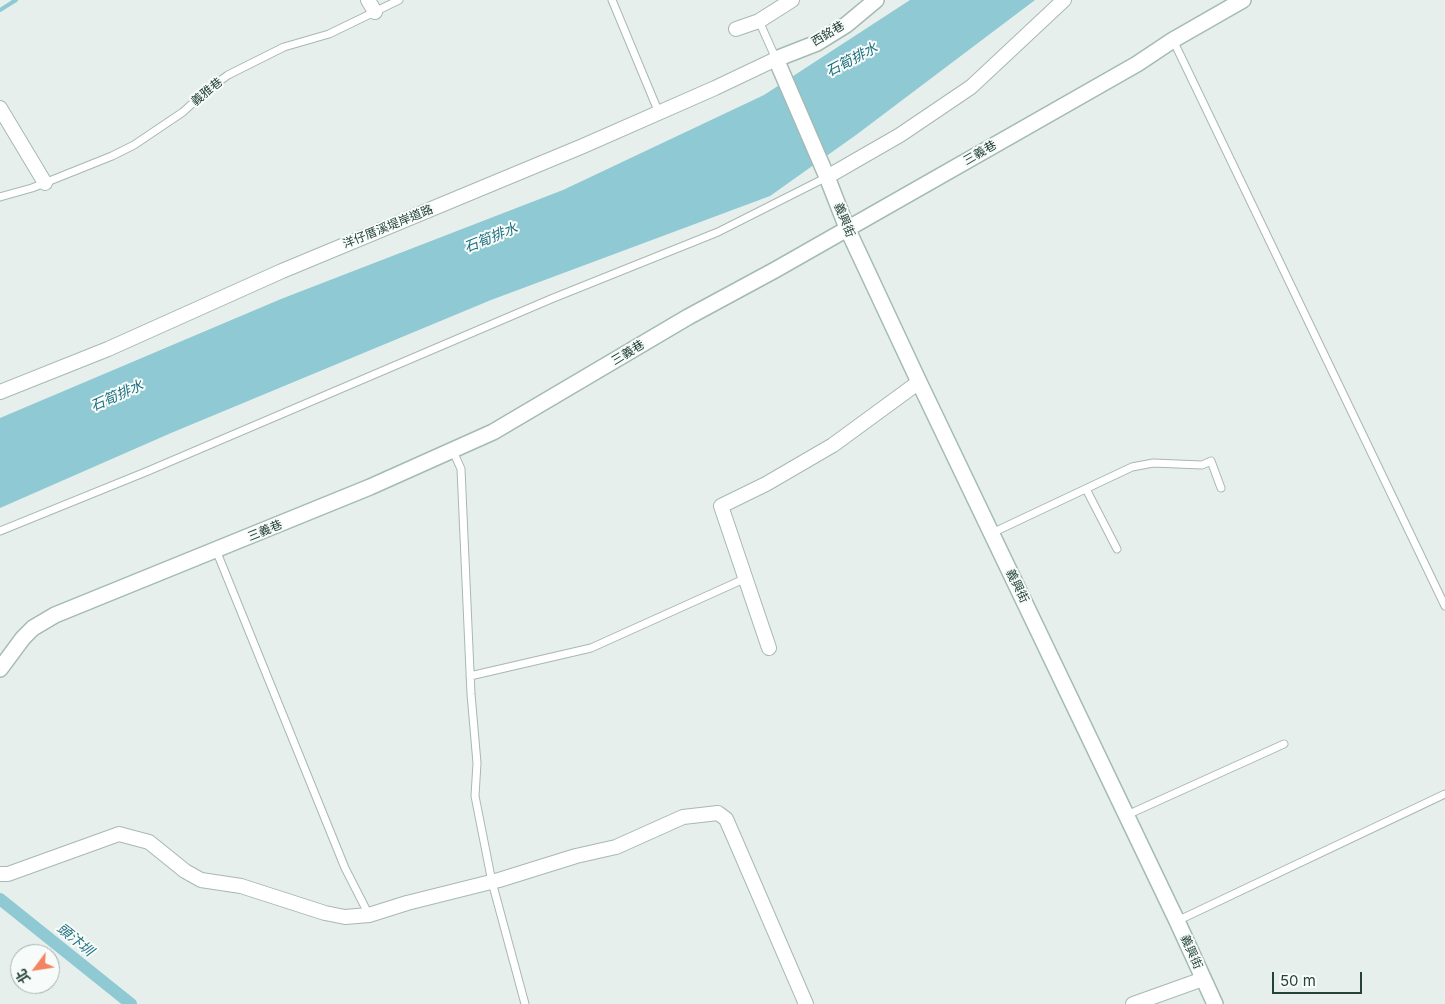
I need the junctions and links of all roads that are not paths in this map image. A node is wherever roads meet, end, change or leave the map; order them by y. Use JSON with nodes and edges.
{"nodes":[{"id":1,"x":399,"y":0,"type":"edge"},
{"id":2,"x":612,"y":0,"type":"edge"},
{"id":3,"x":792,"y":0,"type":"edge"},
{"id":4,"x":876,"y":0,"type":"edge"},
{"id":5,"x":1064,"y":0,"type":"edge"},
{"id":6,"x":1243,"y":0,"type":"edge"},
{"id":7,"x":371,"y":6,"type":"edge"},
{"id":8,"x":759,"y":21,"type":"junction"},
{"id":9,"x":736,"y":29,"type":"dead end"},
{"id":10,"x":1172,"y":40,"type":"junction"},
{"id":11,"x":776,"y":59,"type":"junction"},
{"id":12,"x":0,"y":108,"type":"edge"},
{"id":13,"x":659,"y":113,"type":"junction"},
{"id":14,"x":825,"y":172,"type":"junction"},
{"id":15,"x":45,"y":183,"type":"junction"},
{"id":16,"x":0,"y":196,"type":"edge"},
{"id":17,"x":847,"y":228,"type":"junction"},
{"id":18,"x":918,"y":382,"type":"junction"},
{"id":19,"x":0,"y":392,"type":"edge"},
{"id":20,"x":453,"y":451,"type":"junction"},
{"id":21,"x":1222,"y":488,"type":"dead end"},
{"id":22,"x":1086,"y":489,"type":"junction"},
{"id":23,"x":0,"y":531,"type":"edge"},
{"id":24,"x":992,"y":534,"type":"junction"},
{"id":25,"x":1117,"y":549,"type":"dead end"},
{"id":26,"x":216,"y":550,"type":"junction"},
{"id":27,"x":744,"y":579,"type":"junction"},
{"id":28,"x":1445,"y":606,"type":"edge"},
{"id":29,"x":769,"y":648,"type":"dead end"},
{"id":30,"x":0,"y":669,"type":"edge"},
{"id":31,"x":470,"y":676,"type":"junction"},
{"id":32,"x":1284,"y":744,"type":"dead end"},
{"id":33,"x":1445,"y":794,"type":"edge"},
{"id":34,"x":1127,"y":815,"type":"junction"},
{"id":35,"x":0,"y":874,"type":"edge"},
{"id":36,"x":492,"y":882,"type":"junction"},
{"id":37,"x":369,"y":915,"type":"junction"},
{"id":38,"x":1178,"y":921,"type":"junction"},
{"id":39,"x":1203,"y":979,"type":"junction"},
{"id":40,"x":525,"y":1004,"type":"edge"},
{"id":41,"x":806,"y":1004,"type":"edge"},
{"id":42,"x":1133,"y":1004,"type":"edge"},
{"id":43,"x":1215,"y":1004,"type":"edge"}],
"edges":[{"from":1,"to":7,"type":"lane","name":"義雅巷"},
{"from":2,"to":13,"type":"lane"},
{"from":3,"to":8,"type":"street"},
{"from":4,"to":11,"type":"street","name":"西銘巷"},
{"from":5,"to":14,"type":"street"},
{"from":6,"to":10,"type":"street","name":"三義巷"},
{"from":7,"to":15,"type":"lane","name":"義雅巷"},
{"from":8,"to":9,"type":"street"},
{"from":8,"to":11,"type":"lane"},
{"from":10,"to":17,"type":"street","name":"三義巷"},
{"from":10,"to":28,"type":"lane"},
{"from":11,"to":13,"type":"street","name":"洋仔厝溪堤岸道路"},
{"from":11,"to":14,"type":"street","name":"義興街"},
{"from":12,"to":15,"type":"street"},
{"from":13,"to":19,"type":"street","name":"洋仔厝溪堤岸道路"},
{"from":14,"to":17,"type":"street","name":"義興街"},
{"from":14,"to":23,"type":"lane"},
{"from":15,"to":16,"type":"lane","name":"義雅巷"},
{"from":17,"to":18,"type":"street","name":"義興街"},
{"from":17,"to":20,"type":"street","name":"三義巷"},
{"from":18,"to":24,"type":"street","name":"義興街"},
{"from":18,"to":27,"type":"street"},
{"from":20,"to":26,"type":"street","name":"三義巷"},
{"from":20,"to":31,"type":"lane"},
{"from":21,"to":22,"type":"lane"},
{"from":22,"to":24,"type":"lane"},
{"from":22,"to":25,"type":"lane"},
{"from":24,"to":34,"type":"street","name":"義興街"},
{"from":26,"to":30,"type":"street","name":"三義巷"},
{"from":26,"to":37,"type":"lane"},
{"from":27,"to":29,"type":"street"},
{"from":27,"to":31,"type":"lane"},
{"from":31,"to":36,"type":"lane"},
{"from":32,"to":34,"type":"lane"},
{"from":33,"to":38,"type":"lane"},
{"from":34,"to":38,"type":"street","name":"義興街"},
{"from":35,"to":37,"type":"street"},
{"from":36,"to":37,"type":"street"},
{"from":36,"to":40,"type":"lane"},
{"from":36,"to":41,"type":"street"},
{"from":38,"to":39,"type":"street","name":"義興街"},
{"from":39,"to":42,"type":"street"},
{"from":39,"to":43,"type":"street","name":"義興街"}]}
